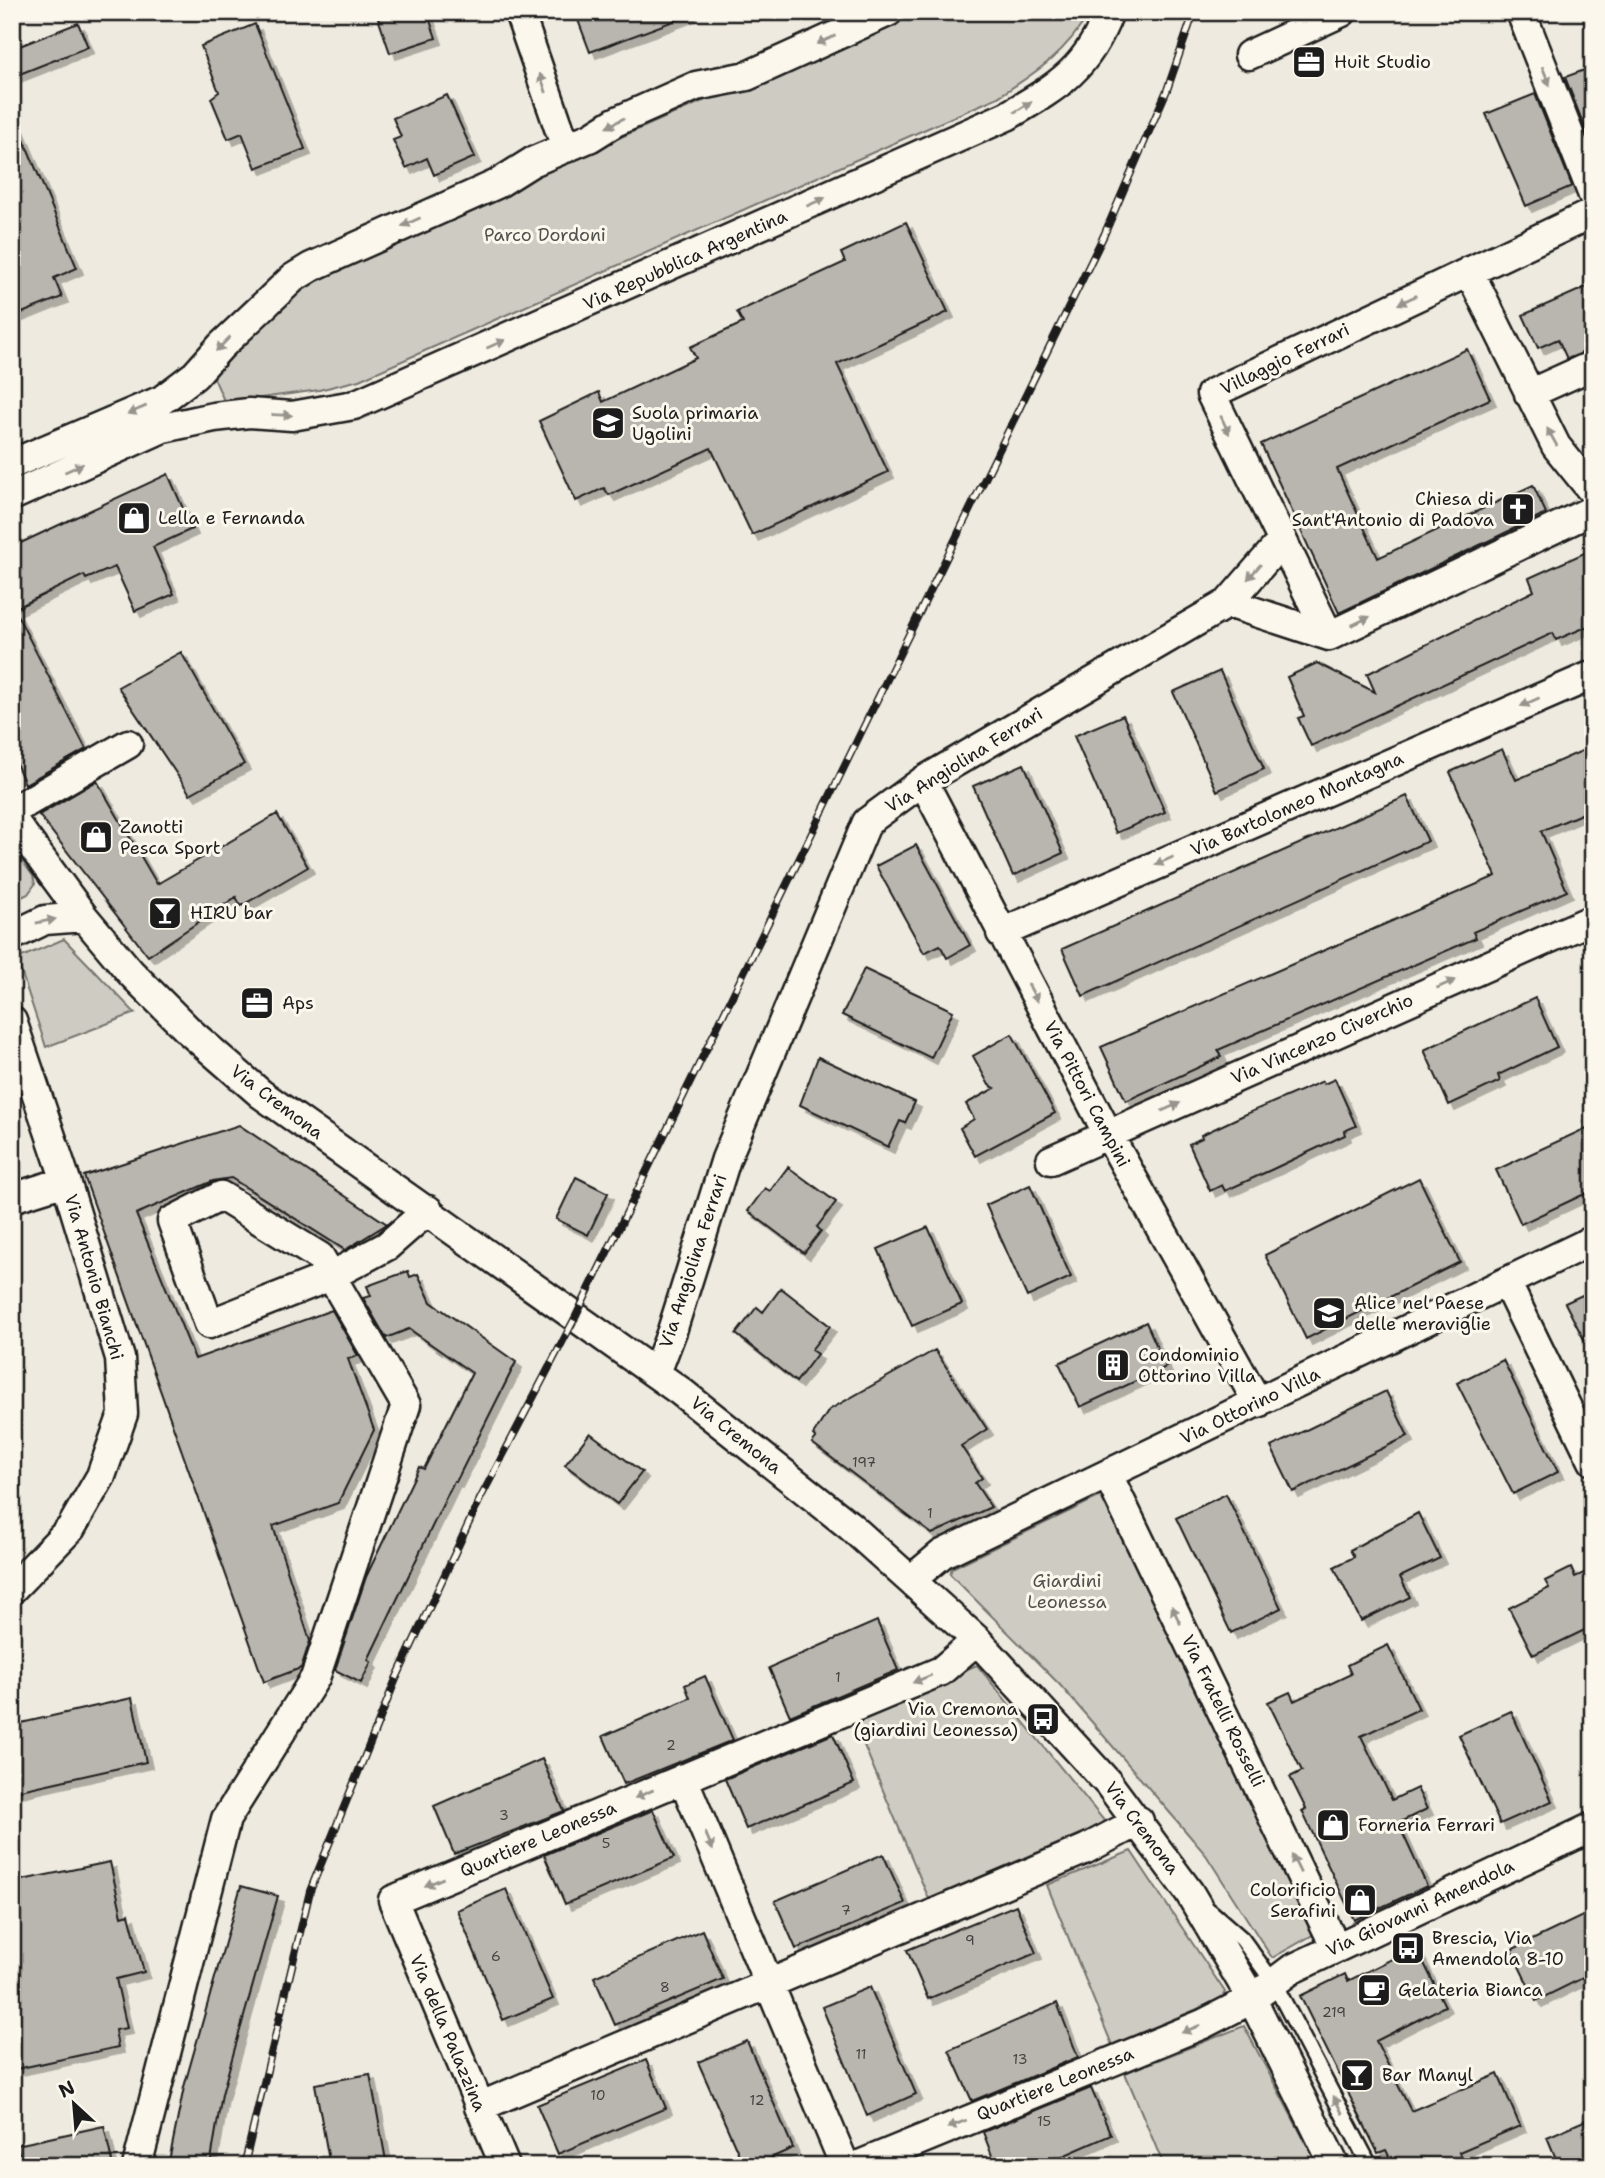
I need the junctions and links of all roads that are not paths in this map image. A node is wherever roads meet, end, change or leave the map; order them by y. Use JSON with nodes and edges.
{"nodes":[{"id":1,"x":519,"y":12,"type":"edge"},
{"id":2,"x":888,"y":12,"type":"edge"},
{"id":3,"x":1109,"y":12,"type":"edge"},
{"id":4,"x":1342,"y":12,"type":"edge"},
{"id":5,"x":1521,"y":12,"type":"edge"},
{"id":6,"x":1249,"y":55,"type":"dead end"},
{"id":7,"x":566,"y":148,"type":"junction"},
{"id":8,"x":1593,"y":195,"type":"edge"},
{"id":9,"x":1593,"y":213,"type":"edge"},
{"id":10,"x":1469,"y":271,"type":"junction"},
{"id":11,"x":1593,"y":365,"type":"edge"},
{"id":12,"x":195,"y":375,"type":"junction"},
{"id":13,"x":1529,"y":394,"type":"junction"},
{"id":14,"x":214,"y":417,"type":"junction"},
{"id":15,"x":12,"y":464,"type":"edge"},
{"id":16,"x":1593,"y":492,"type":"edge"},
{"id":17,"x":12,"y":496,"type":"edge"},
{"id":18,"x":1593,"y":510,"type":"edge"},
{"id":19,"x":1281,"y":542,"type":"junction"},
{"id":20,"x":1228,"y":603,"type":"junction"},
{"id":21,"x":1329,"y":636,"type":"junction"},
{"id":22,"x":1593,"y":675,"type":"edge"},
{"id":23,"x":128,"y":744,"type":"dead end"},
{"id":24,"x":923,"y":781,"type":"junction"},
{"id":25,"x":12,"y":811,"type":"edge"},
{"id":26,"x":12,"y":820,"type":"edge"},
{"id":27,"x":84,"y":916,"type":"junction"},
{"id":28,"x":1593,"y":919,"type":"edge"},
{"id":29,"x":1001,"y":933,"type":"junction"},
{"id":30,"x":12,"y":936,"type":"edge"},
{"id":31,"x":12,"y":1021,"type":"edge"},
{"id":32,"x":1108,"y":1135,"type":"junction"},
{"id":33,"x":1051,"y":1160,"type":"dead end"},
{"id":34,"x":66,"y":1181,"type":"junction"},
{"id":35,"x":12,"y":1198,"type":"edge"},
{"id":36,"x":428,"y":1210,"type":"junction"},
{"id":37,"x":1593,"y":1240,"type":"edge"},
{"id":38,"x":331,"y":1276,"type":"junction"},
{"id":39,"x":1506,"y":1282,"type":"junction"},
{"id":40,"x":656,"y":1373,"type":"junction"},
{"id":41,"x":1258,"y":1402,"type":"junction"},
{"id":42,"x":1593,"y":1461,"type":"edge"},
{"id":43,"x":1108,"y":1475,"type":"junction"},
{"id":44,"x":912,"y":1579,"type":"junction"},
{"id":45,"x":12,"y":1589,"type":"edge"},
{"id":46,"x":977,"y":1640,"type":"junction"},
{"id":47,"x":683,"y":1778,"type":"junction"},
{"id":48,"x":1139,"y":1821,"type":"junction"},
{"id":49,"x":1593,"y":1826,"type":"edge"},
{"id":50,"x":1189,"y":1892,"type":"junction"},
{"id":51,"x":393,"y":1900,"type":"joint"},
{"id":52,"x":1336,"y":1948,"type":"junction"},
{"id":53,"x":1275,"y":1983,"type":"junction"},
{"id":54,"x":770,"y":1985,"type":"junction"},
{"id":55,"x":1252,"y":1999,"type":"junction"},
{"id":56,"x":479,"y":2107,"type":"junction"},
{"id":57,"x":137,"y":2166,"type":"edge"},
{"id":58,"x":505,"y":2166,"type":"edge"},
{"id":59,"x":845,"y":2166,"type":"edge"},
{"id":60,"x":856,"y":2166,"type":"edge"},
{"id":61,"x":1335,"y":2166,"type":"edge"},
{"id":62,"x":1370,"y":2166,"type":"edge"}],
"edges":[{"from":7,"to":1,"type":"street","one_way":true},
{"from":2,"to":7,"type":"street","one_way":true},
{"from":14,"to":3,"type":"street","name":"Via Repubblica Argentina","one_way":true},
{"from":4,"to":6,"type":"street"},
{"from":5,"to":8,"type":"street","one_way":true},
{"from":7,"to":12,"type":"street","one_way":true},
{"from":9,"to":10,"type":"street","name":"Villaggio Ferrari"},
{"from":10,"to":13,"type":"street"},
{"from":10,"to":19,"type":"street","name":"Villaggio Ferrari","one_way":true},
{"from":11,"to":13,"type":"street"},
{"from":12,"to":14,"type":"street"},
{"from":12,"to":15,"type":"street","one_way":true},
{"from":16,"to":13,"type":"street","one_way":true},
{"from":17,"to":14,"type":"street","name":"Via Repubblica Argentina","one_way":true},
{"from":21,"to":18,"type":"street","one_way":true},
{"from":19,"to":20,"type":"street","one_way":true},
{"from":19,"to":21,"type":"street","name":"Villaggio Ferrari"},
{"from":20,"to":21,"type":"street"},
{"from":20,"to":24,"type":"street","name":"Via Angiolina Ferrari"},
{"from":22,"to":29,"type":"street","name":"Via Bartolomeo Montagna","one_way":true},
{"from":23,"to":25,"type":"street"},
{"from":24,"to":29,"type":"street","name":"Via Pittori Campini"},
{"from":24,"to":40,"type":"street","name":"Via Angiolina Ferrari"},
{"from":26,"to":27,"type":"street","name":"Via Cremona"},
{"from":30,"to":27,"type":"street","one_way":true},
{"from":27,"to":36,"type":"street","name":"Via Cremona"},
{"from":32,"to":28,"type":"street","name":"Via Vincenzo Civerchio","one_way":true},
{"from":29,"to":32,"type":"street","name":"Via Pittori Campini","one_way":true},
{"from":31,"to":34,"type":"street","name":"Via Antonio Bianchi"},
{"from":32,"to":33,"type":"street","name":"Via Vincenzo Civerchio"},
{"from":32,"to":41,"type":"street","name":"Via Pittori Campini"},
{"from":34,"to":35,"type":"street","name":"Via Antonio Bianchi"},
{"from":34,"to":45,"type":"street","name":"Via Antonio Bianchi"},
{"from":36,"to":38,"type":"street"},
{"from":36,"to":40,"type":"street","name":"Via Cremona"},
{"from":37,"to":39,"type":"street","name":"Via Ottorino Villa"},
{"from":38,"to":38,"type":"street"},
{"from":38,"to":57,"type":"street"},
{"from":39,"to":41,"type":"street","name":"Via Ottorino Villa"},
{"from":39,"to":42,"type":"street"},
{"from":40,"to":44,"type":"street","name":"Via Cremona"},
{"from":41,"to":43,"type":"street","name":"Via Ottorino Villa"},
{"from":43,"to":44,"type":"street","name":"Via Ottorino Villa"},
{"from":52,"to":43,"type":"street","name":"Via Fratelli Rosselli","one_way":true},
{"from":44,"to":46,"type":"street","name":"Via Cremona"},
{"from":46,"to":47,"type":"street","name":"Quartiere Leonessa","one_way":true},
{"from":46,"to":48,"type":"street","name":"Via Cremona"},
{"from":47,"to":51,"type":"street","name":"Quartiere Leonessa","one_way":true},
{"from":47,"to":54,"type":"street","one_way":true},
{"from":48,"to":50,"type":"street","name":"Via Cremona"},
{"from":48,"to":54,"type":"street"},
{"from":49,"to":52,"type":"street","name":"Via Giovanni Amendola"},
{"from":50,"to":53,"type":"lane"},
{"from":50,"to":55,"type":"street","name":"Via Cremona"},
{"from":51,"to":56,"type":"street","name":"Via della Palazzina"},
{"from":52,"to":53,"type":"street","name":"Via Giovanni Amendola"},
{"from":53,"to":55,"type":"street","name":"Via Giovanni Amendola"},
{"from":62,"to":53,"type":"lane","one_way":true},
{"from":54,"to":56,"type":"street"},
{"from":54,"to":59,"type":"street"},
{"from":55,"to":60,"type":"street","name":"Quartiere Leonessa","one_way":true},
{"from":55,"to":61,"type":"street","name":"Via Cremona"},
{"from":56,"to":58,"type":"street","name":"Via della Palazzina"}]}
